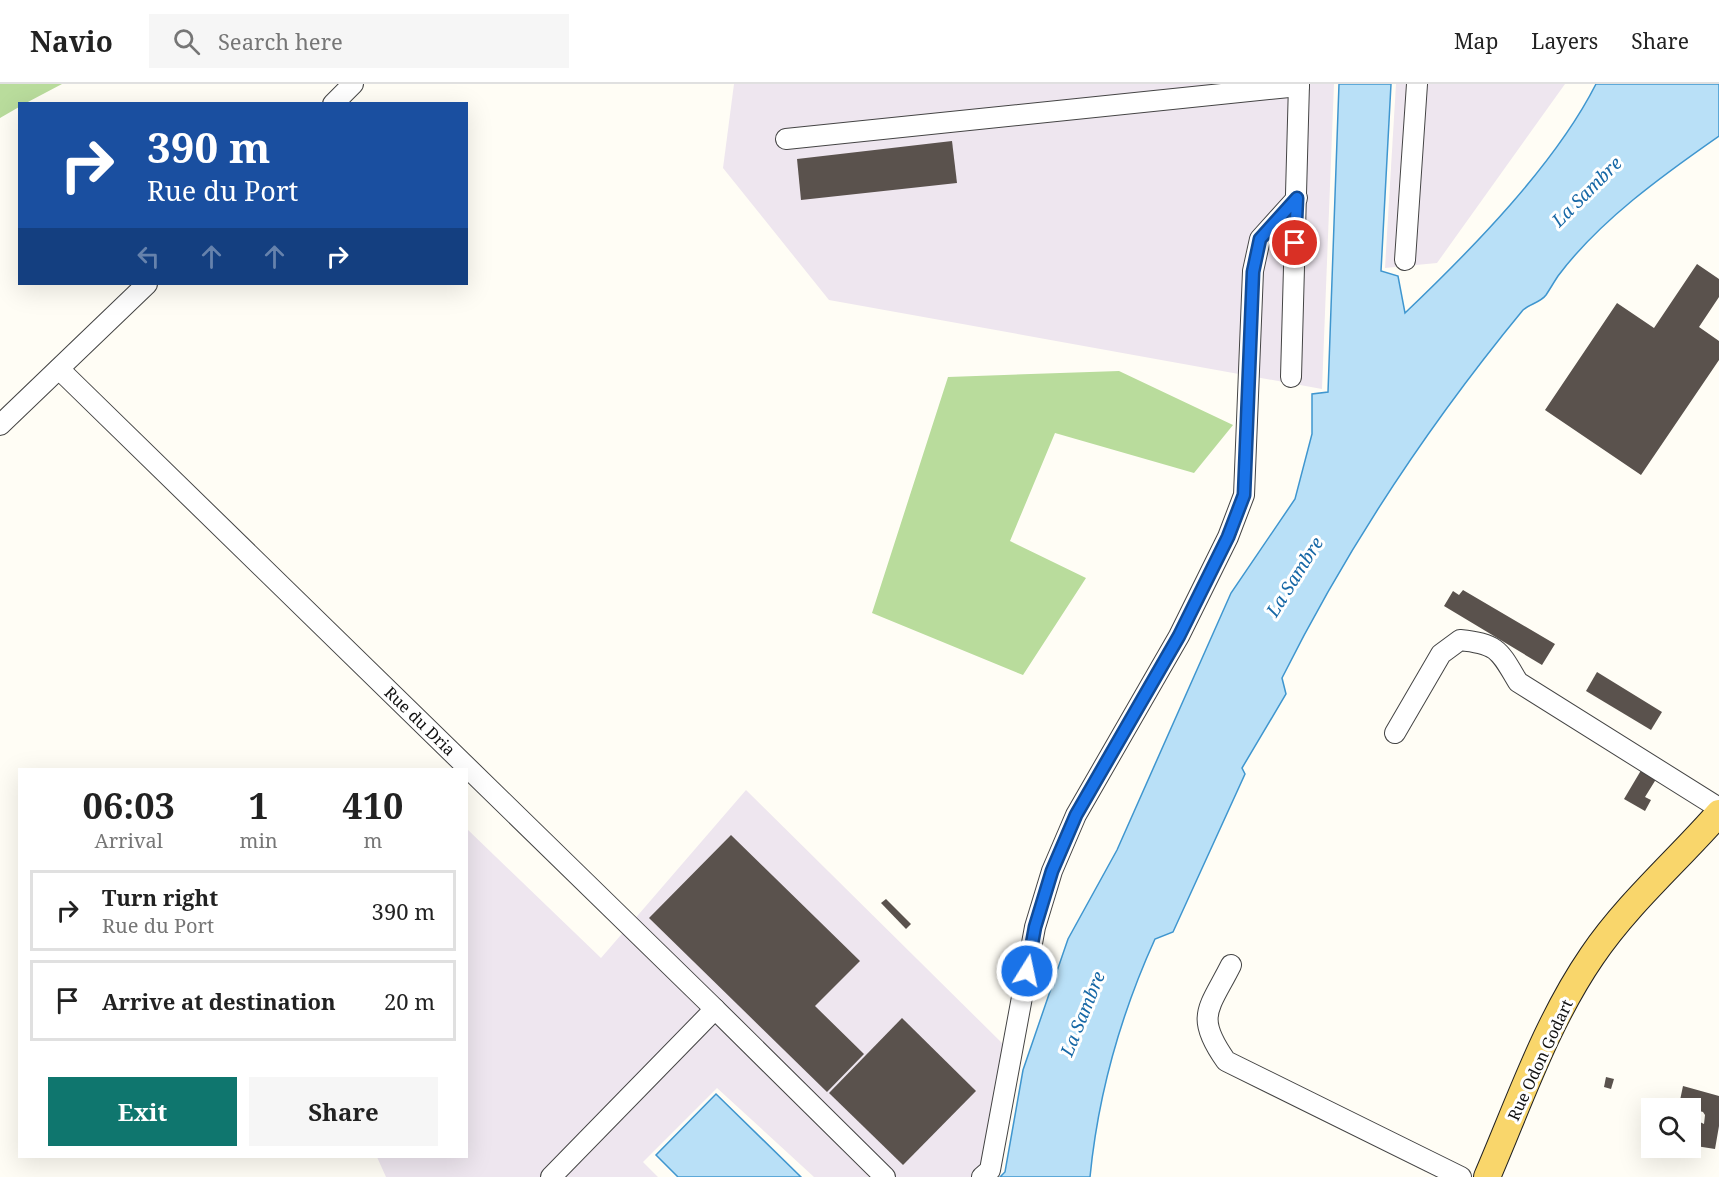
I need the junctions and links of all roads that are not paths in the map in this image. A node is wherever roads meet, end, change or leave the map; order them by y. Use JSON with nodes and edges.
{"nodes":[{"id":1,"x":353,"y":84,"type":"edge"},
{"id":2,"x":1417,"y":84,"type":"edge"},
{"id":3,"x":1299,"y":85,"type":"edge"},
{"id":4,"x":335,"y":102,"type":"edge"},
{"id":5,"x":786,"y":139,"type":"dead end"},
{"id":6,"x":1297,"y":198,"type":"junction"},
{"id":7,"x":1405,"y":260,"type":"dead end"},
{"id":8,"x":146,"y":285,"type":"edge"},
{"id":9,"x":59,"y":369,"type":"junction"},
{"id":10,"x":1291,"y":376,"type":"dead end"},
{"id":11,"x":0,"y":425,"type":"edge"},
{"id":12,"x":1395,"y":733,"type":"dead end"},
{"id":13,"x":468,"y":768,"type":"edge"},
{"id":14,"x":468,"y":768,"type":"edge"},
{"id":15,"x":1719,"y":810,"type":"edge"},
{"id":16,"x":1719,"y":835,"type":"edge"},
{"id":17,"x":1231,"y":965,"type":"dead end"},
{"id":18,"x":715,"y":1009,"type":"junction"},
{"id":19,"x":551,"y":1177,"type":"edge"},
{"id":20,"x":885,"y":1177,"type":"edge"},
{"id":21,"x":982,"y":1177,"type":"edge"},
{"id":22,"x":1461,"y":1177,"type":"edge"},
{"id":23,"x":1487,"y":1177,"type":"edge"},
{"id":24,"x":1503,"y":1177,"type":"edge"}],
"edges":[{"from":1,"to":4,"type":"street"},
{"from":2,"to":7,"type":"street"},
{"from":3,"to":5,"type":"street"},
{"from":3,"to":6,"type":"street"},
{"from":6,"to":10,"type":"street"},
{"from":6,"to":21,"type":"street"},
{"from":8,"to":9,"type":"street"},
{"from":9,"to":11,"type":"street"},
{"from":9,"to":14,"type":"street","name":"Rue du Dria"},
{"from":12,"to":15,"type":"street"},
{"from":13,"to":18,"type":"street","name":"Rue du Dria"},
{"from":15,"to":23,"type":"main road","name":"Rue Odon Godart"},
{"from":16,"to":24,"type":"main road","name":"Rue Odon Godart"},
{"from":17,"to":22,"type":"street"},
{"from":18,"to":19,"type":"street"},
{"from":18,"to":20,"type":"street","name":"Rue du Dria"}]}
